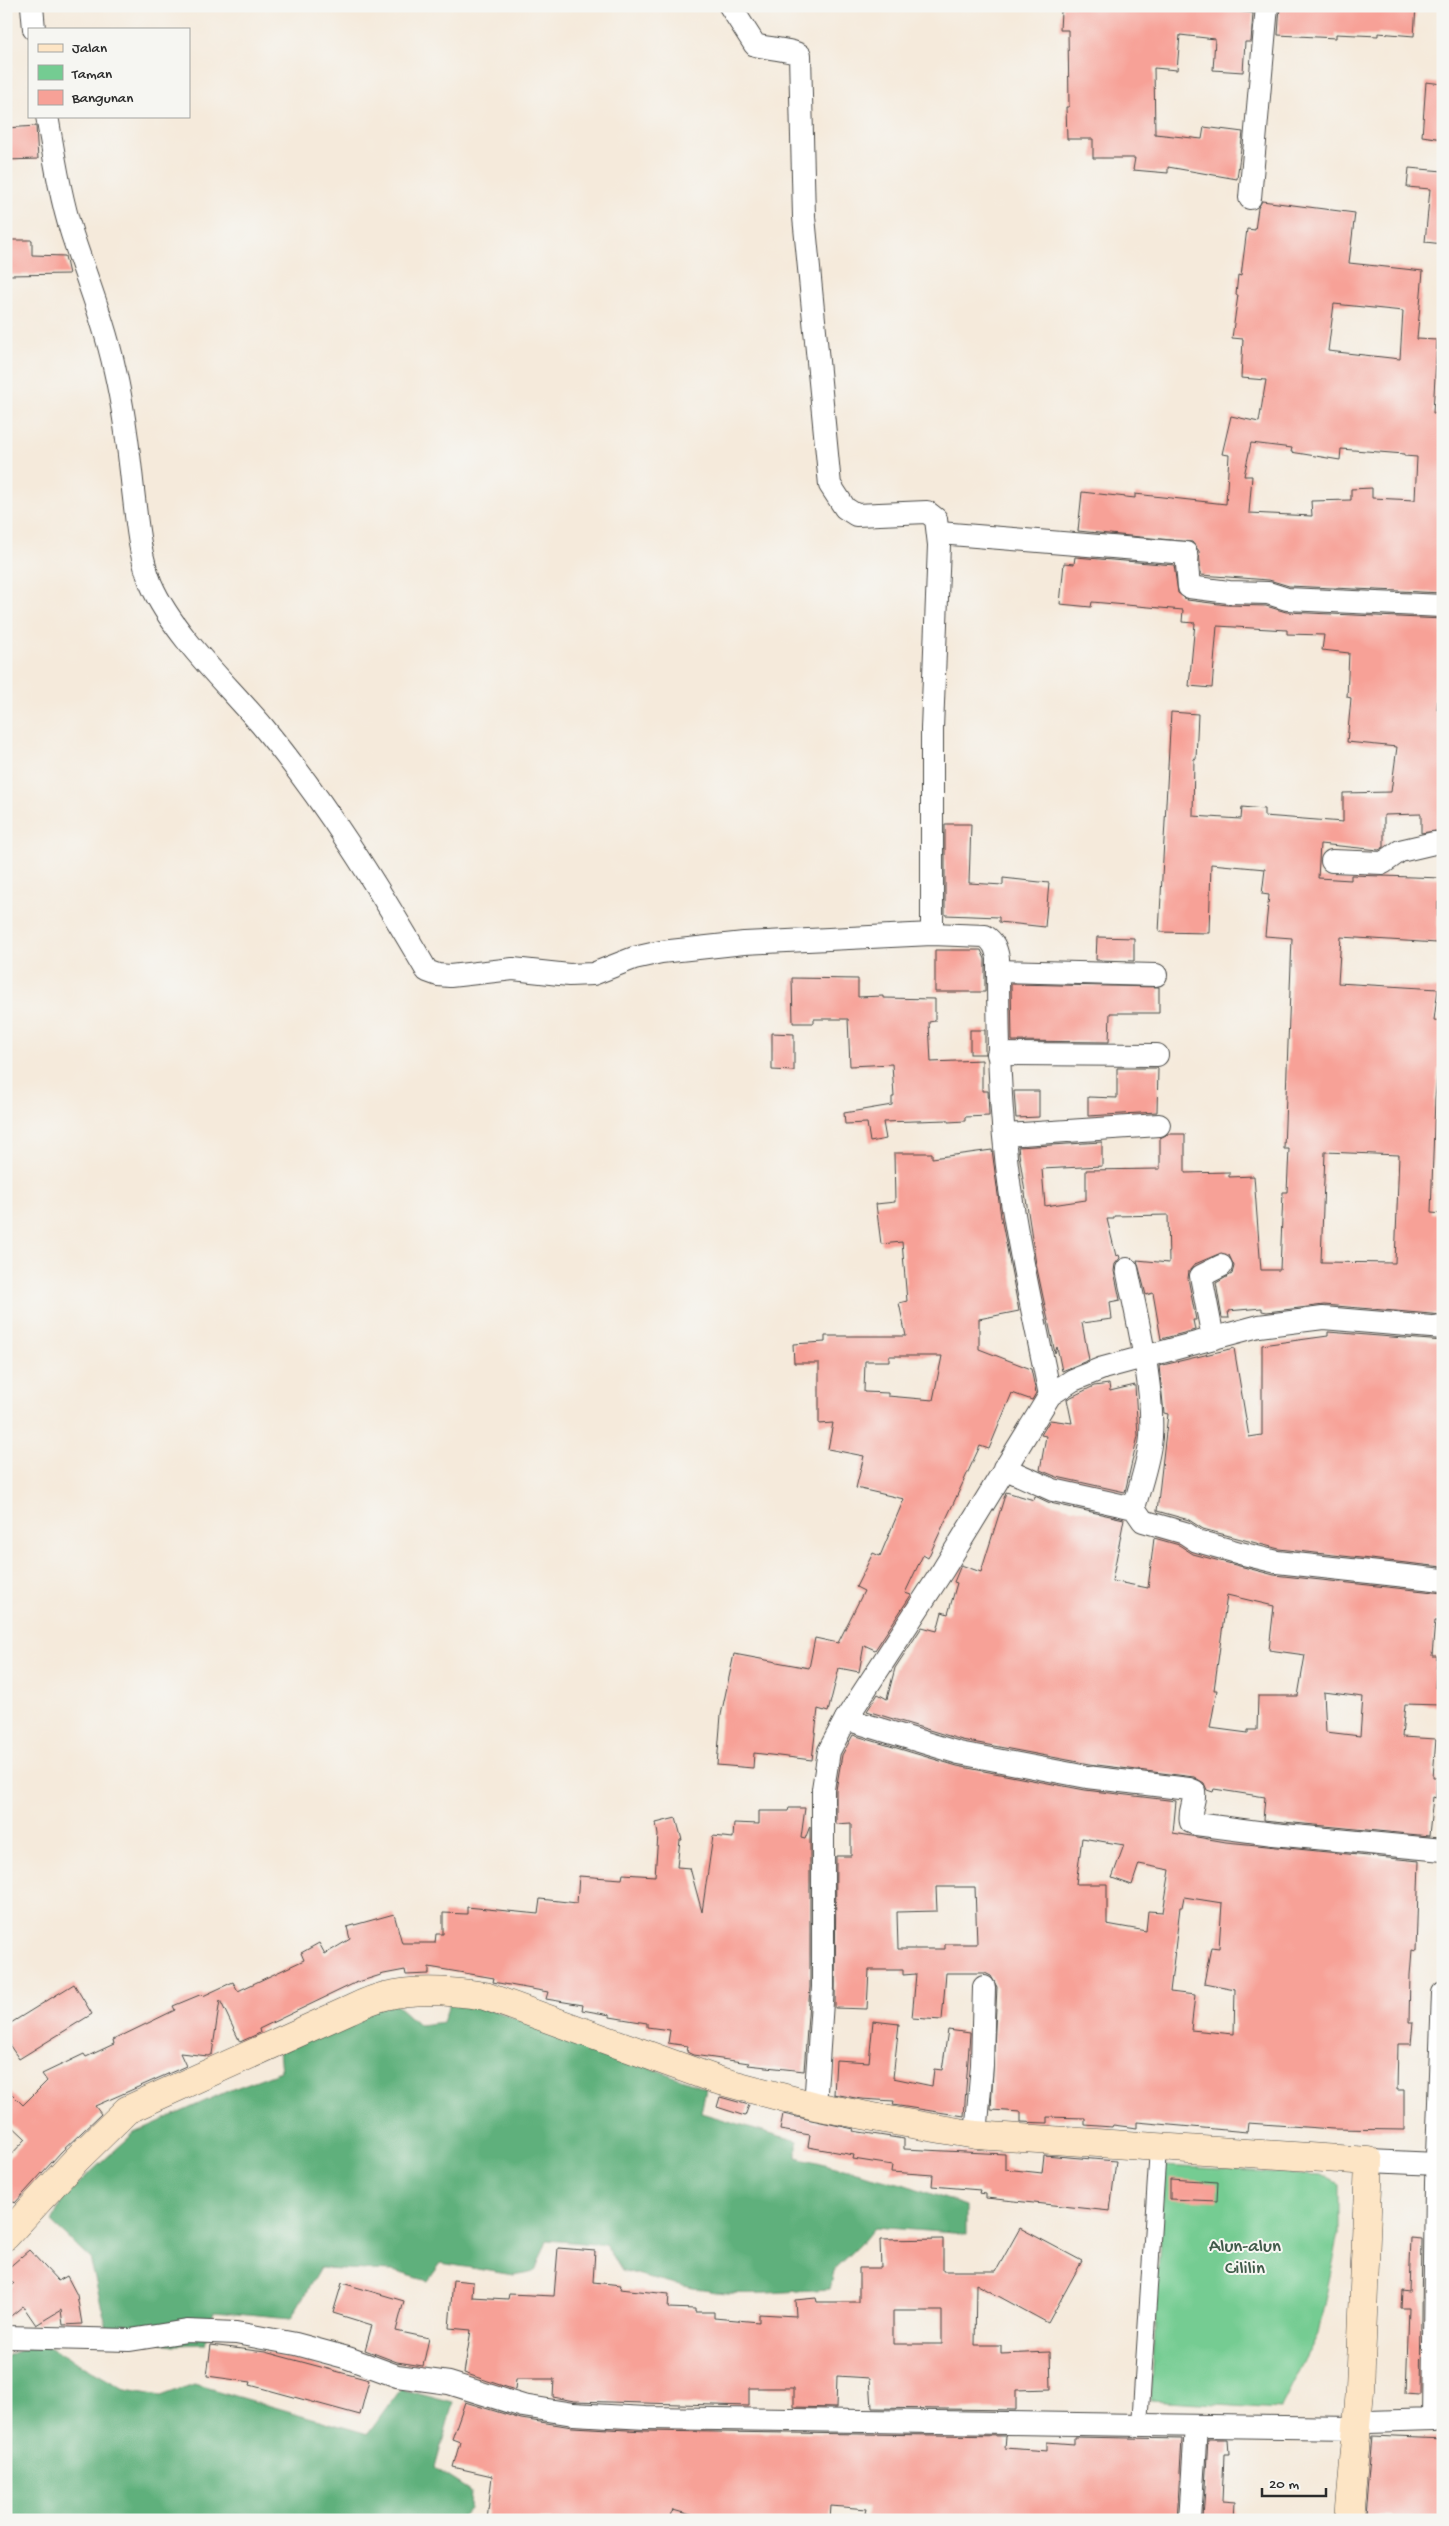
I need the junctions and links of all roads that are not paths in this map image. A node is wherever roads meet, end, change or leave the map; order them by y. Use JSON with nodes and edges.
{"nodes":[{"id":1,"x":32,"y":6,"type":"edge"},
{"id":2,"x":730,"y":6,"type":"edge"},
{"id":3,"x":1267,"y":6,"type":"edge"},
{"id":4,"x":34,"y":28,"type":"edge"},
{"id":5,"x":47,"y":118,"type":"edge"},
{"id":6,"x":1250,"y":198,"type":"dead end"},
{"id":7,"x":939,"y":533,"type":"junction"},
{"id":8,"x":1443,"y":606,"type":"edge"},
{"id":9,"x":1443,"y":843,"type":"edge"},
{"id":10,"x":1332,"y":861,"type":"dead end"},
{"id":11,"x":932,"y":934,"type":"junction"},
{"id":12,"x":998,"y":971,"type":"junction"},
{"id":13,"x":1156,"y":975,"type":"dead end"},
{"id":14,"x":998,"y":1054,"type":"junction"},
{"id":15,"x":1157,"y":1056,"type":"dead end"},
{"id":16,"x":1159,"y":1126,"type":"dead end"},
{"id":17,"x":1005,"y":1135,"type":"junction"},
{"id":18,"x":1221,"y":1266,"type":"dead end"},
{"id":19,"x":1128,"y":1269,"type":"dead end"},
{"id":20,"x":1443,"y":1328,"type":"edge"},
{"id":21,"x":1213,"y":1338,"type":"junction"},
{"id":22,"x":1145,"y":1356,"type":"junction"},
{"id":23,"x":1050,"y":1395,"type":"junction"},
{"id":24,"x":1004,"y":1468,"type":"junction"},
{"id":25,"x":1134,"y":1508,"type":"junction"},
{"id":26,"x":1443,"y":1580,"type":"edge"},
{"id":27,"x":846,"y":1719,"type":"junction"},
{"id":28,"x":1443,"y":1850,"type":"edge"},
{"id":29,"x":984,"y":1987,"type":"dead end"},
{"id":30,"x":1443,"y":1993,"type":"edge"},
{"id":31,"x":1443,"y":1999,"type":"edge"},
{"id":32,"x":816,"y":2106,"type":"junction"},
{"id":33,"x":976,"y":2135,"type":"junction"},
{"id":34,"x":1158,"y":2148,"type":"junction"},
{"id":35,"x":1439,"y":2150,"type":"edge"},
{"id":36,"x":1370,"y":2161,"type":"junction"},
{"id":37,"x":6,"y":2236,"type":"edge"},
{"id":38,"x":6,"y":2337,"type":"edge"},
{"id":39,"x":1438,"y":2420,"type":"edge"},
{"id":40,"x":1140,"y":2426,"type":"junction"},
{"id":41,"x":1196,"y":2426,"type":"junction"},
{"id":42,"x":1356,"y":2428,"type":"junction"},
{"id":43,"x":1190,"y":2520,"type":"edge"},
{"id":44,"x":1349,"y":2520,"type":"edge"}],
"edges":[{"from":1,"to":4,"type":"street"},
{"from":2,"to":7,"type":"street"},
{"from":3,"to":6,"type":"street"},
{"from":5,"to":11,"type":"street"},
{"from":7,"to":8,"type":"street"},
{"from":7,"to":11,"type":"street"},
{"from":9,"to":10,"type":"street"},
{"from":11,"to":12,"type":"street"},
{"from":12,"to":13,"type":"street"},
{"from":12,"to":14,"type":"street"},
{"from":14,"to":15,"type":"street"},
{"from":14,"to":17,"type":"street"},
{"from":16,"to":17,"type":"street"},
{"from":17,"to":23,"type":"street"},
{"from":18,"to":21,"type":"street"},
{"from":19,"to":22,"type":"street"},
{"from":20,"to":21,"type":"street"},
{"from":21,"to":22,"type":"street"},
{"from":22,"to":23,"type":"street"},
{"from":22,"to":25,"type":"street"},
{"from":23,"to":24,"type":"street"},
{"from":24,"to":25,"type":"street"},
{"from":24,"to":27,"type":"street"},
{"from":25,"to":26,"type":"street"},
{"from":27,"to":28,"type":"street"},
{"from":27,"to":32,"type":"street"},
{"from":29,"to":33,"type":"street"},
{"from":30,"to":31,"type":"street"},
{"from":31,"to":35,"type":"street"},
{"from":32,"to":33,"type":"main road"},
{"from":32,"to":37,"type":"main road"},
{"from":33,"to":34,"type":"main road"},
{"from":34,"to":36,"type":"main road"},
{"from":34,"to":40,"type":"street"},
{"from":35,"to":36,"type":"street"},
{"from":35,"to":39,"type":"street"},
{"from":36,"to":42,"type":"main road"},
{"from":38,"to":40,"type":"street"},
{"from":39,"to":42,"type":"street"},
{"from":40,"to":41,"type":"street"},
{"from":41,"to":42,"type":"street"},
{"from":41,"to":43,"type":"street"},
{"from":42,"to":44,"type":"main road"}]}
